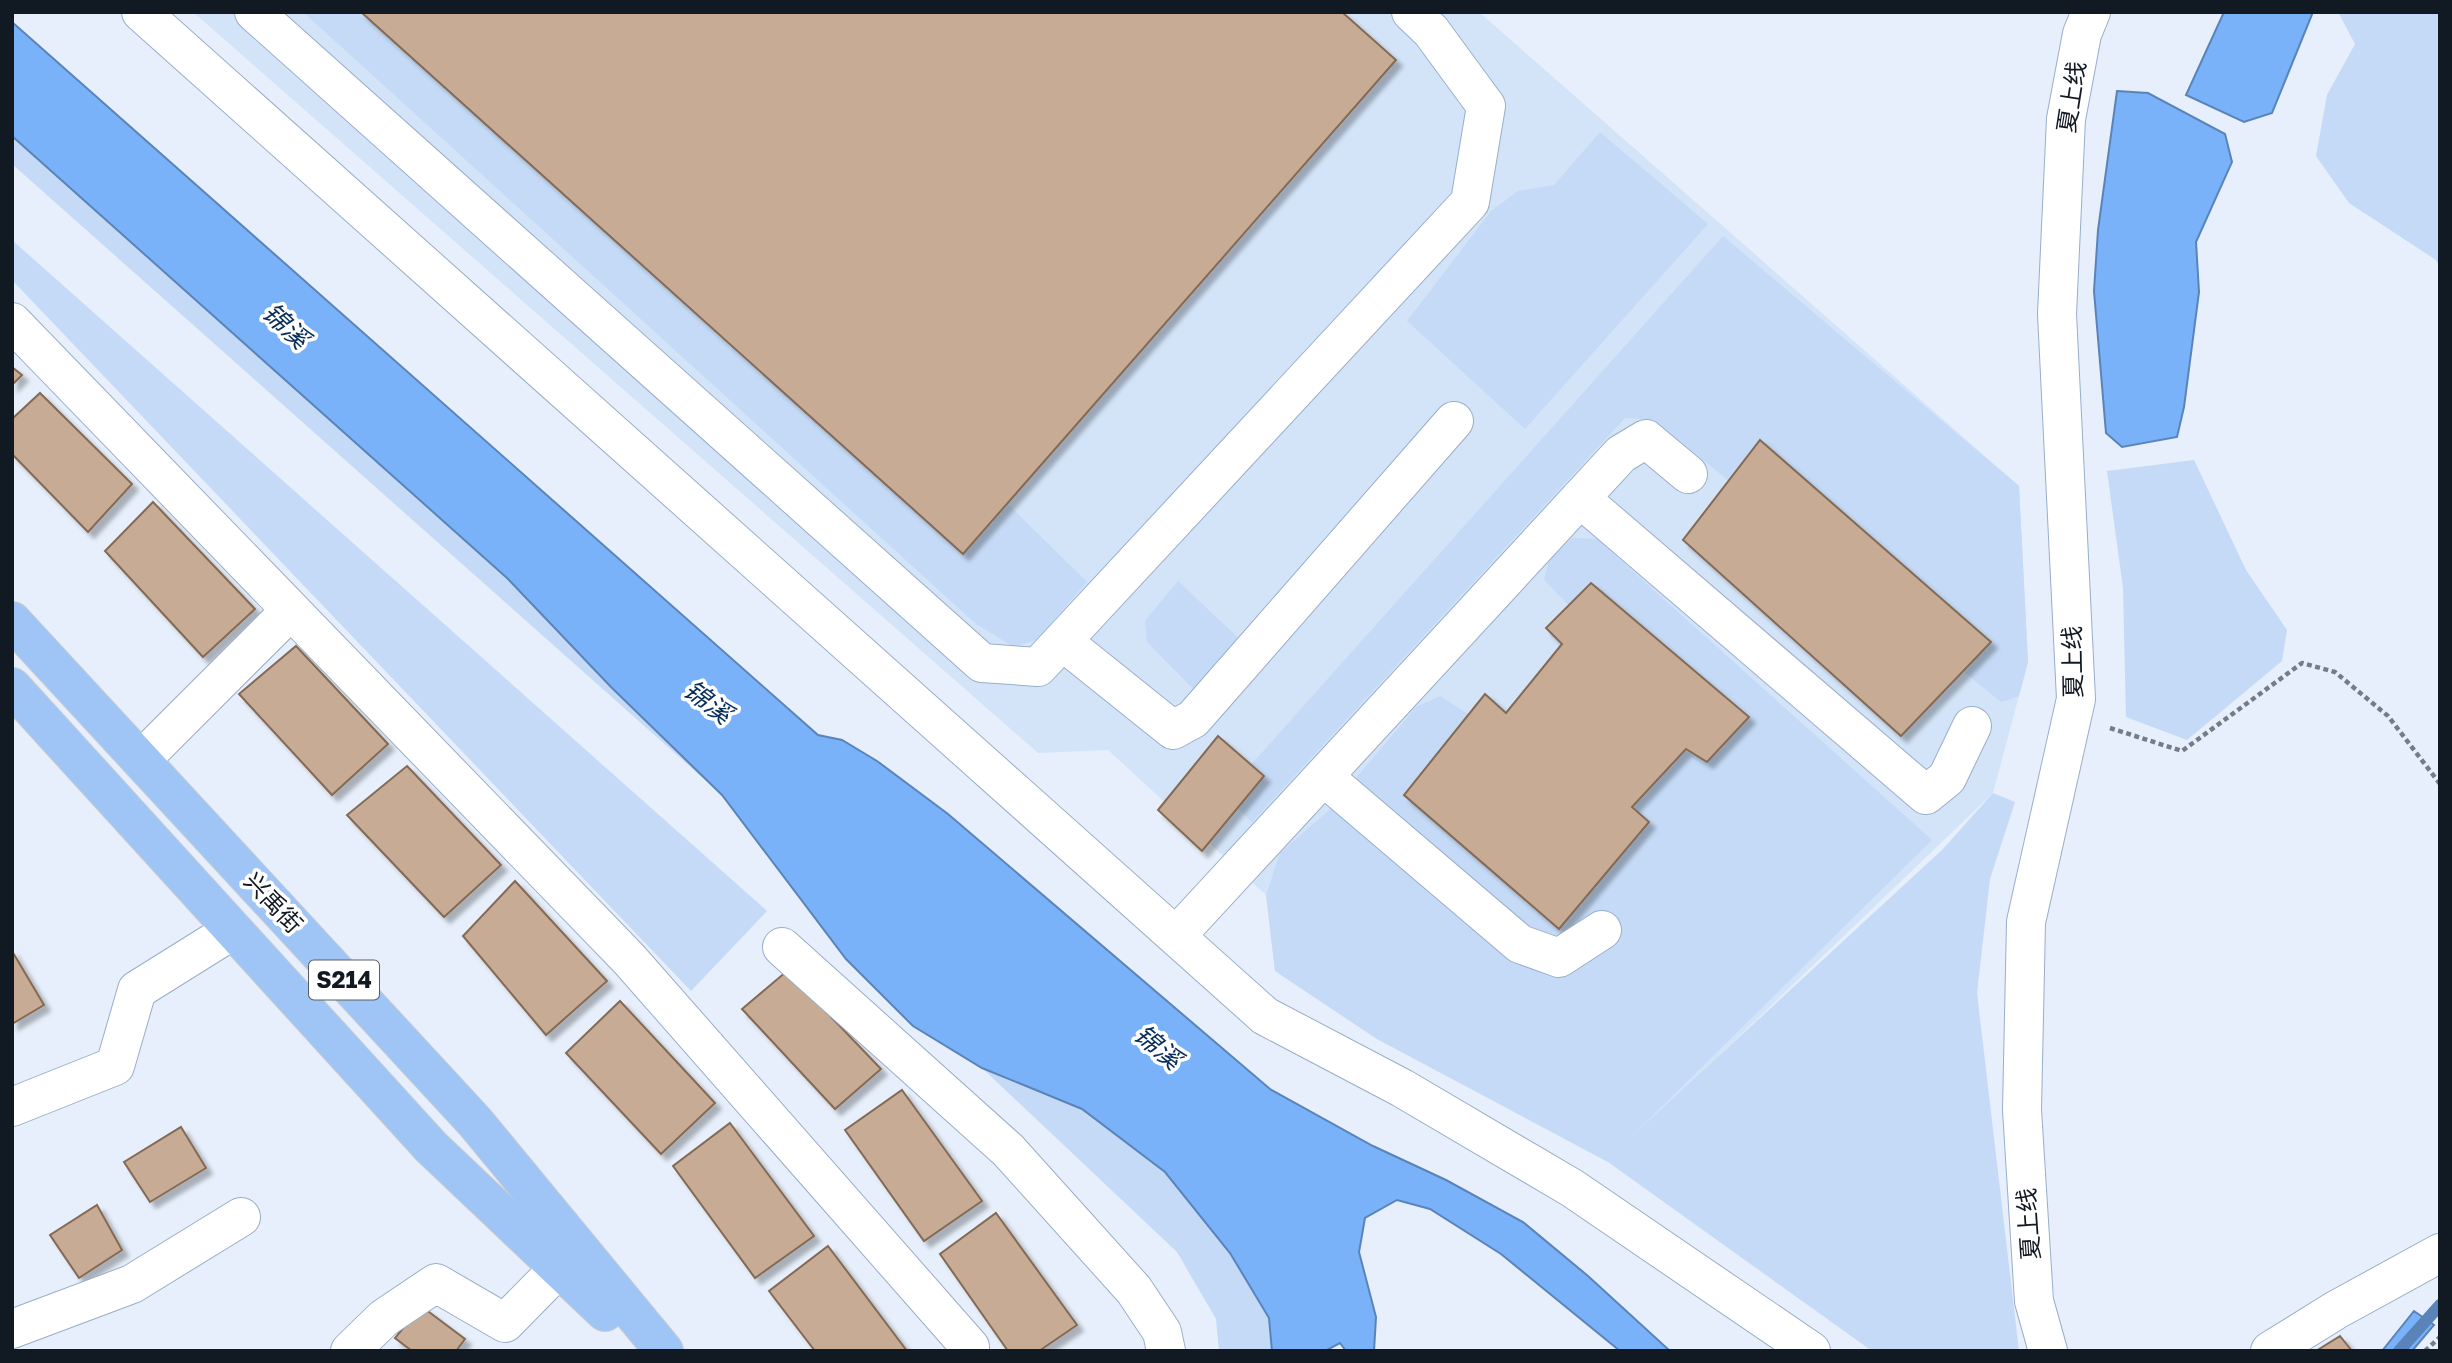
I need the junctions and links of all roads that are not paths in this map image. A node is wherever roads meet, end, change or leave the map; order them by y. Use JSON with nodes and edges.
{"nodes":[{"id":1,"x":141,"y":12,"type":"edge"},
{"id":2,"x":254,"y":12,"type":"edge"},
{"id":3,"x":1411,"y":12,"type":"edge"},
{"id":4,"x":2091,"y":12,"type":"edge"},
{"id":5,"x":12,"y":322,"type":"edge"},
{"id":6,"x":1454,"y":421,"type":"dead end"},
{"id":7,"x":1688,"y":474,"type":"dead end"},
{"id":8,"x":1580,"y":498,"type":"junction"},
{"id":9,"x":291,"y":610,"type":"junction"},
{"id":10,"x":12,"y":621,"type":"edge"},
{"id":11,"x":1062,"y":641,"type":"junction"},
{"id":12,"x":12,"y":687,"type":"edge"},
{"id":13,"x":1972,"y":726,"type":"dead end"},
{"id":14,"x":141,"y":760,"type":"junction"},
{"id":15,"x":1324,"y":776,"type":"junction"},
{"id":16,"x":233,"y":930,"type":"junction"},
{"id":17,"x":1602,"y":930,"type":"dead end"},
{"id":18,"x":1176,"y":936,"type":"junction"},
{"id":19,"x":782,"y":947,"type":"dead end"},
{"id":20,"x":12,"y":1107,"type":"edge"},
{"id":21,"x":241,"y":1217,"type":"dead end"},
{"id":22,"x":2440,"y":1253,"type":"edge"},
{"id":23,"x":559,"y":1268,"type":"junction"},
{"id":24,"x":12,"y":1329,"type":"edge"},
{"id":25,"x":350,"y":1351,"type":"edge"},
{"id":26,"x":645,"y":1351,"type":"edge"},
{"id":27,"x":664,"y":1351,"type":"edge"},
{"id":28,"x":970,"y":1351,"type":"edge"},
{"id":29,"x":1166,"y":1351,"type":"edge"},
{"id":30,"x":1811,"y":1351,"type":"edge"},
{"id":31,"x":2048,"y":1351,"type":"edge"},
{"id":32,"x":2270,"y":1351,"type":"edge"}],
"edges":[{"from":1,"to":18,"type":"street"},
{"from":2,"to":11,"type":"street"},
{"from":3,"to":11,"type":"street"},
{"from":4,"to":31,"type":"street","name":"夏上线"},
{"from":5,"to":9,"type":"street"},
{"from":6,"to":11,"type":"street"},
{"from":7,"to":8,"type":"street"},
{"from":8,"to":13,"type":"street"},
{"from":8,"to":15,"type":"street"},
{"from":9,"to":14,"type":"street"},
{"from":9,"to":28,"type":"street"},
{"from":10,"to":14,"type":"main road","name":"兴禹街","number":"S214"},
{"from":12,"to":16,"type":"main road","name":"兴禹街","number":"S214"},
{"from":14,"to":27,"type":"main road","name":"兴禹街","number":"S214"},
{"from":15,"to":17,"type":"street"},
{"from":15,"to":18,"type":"street"},
{"from":16,"to":20,"type":"street"},
{"from":16,"to":23,"type":"main road","name":"兴禹街","number":"S214"},
{"from":18,"to":30,"type":"street"},
{"from":19,"to":29,"type":"street"},
{"from":21,"to":24,"type":"street"},
{"from":22,"to":32,"type":"street"},
{"from":23,"to":25,"type":"street"},
{"from":23,"to":26,"type":"main road","name":"兴禹街","number":"S214"}]}
